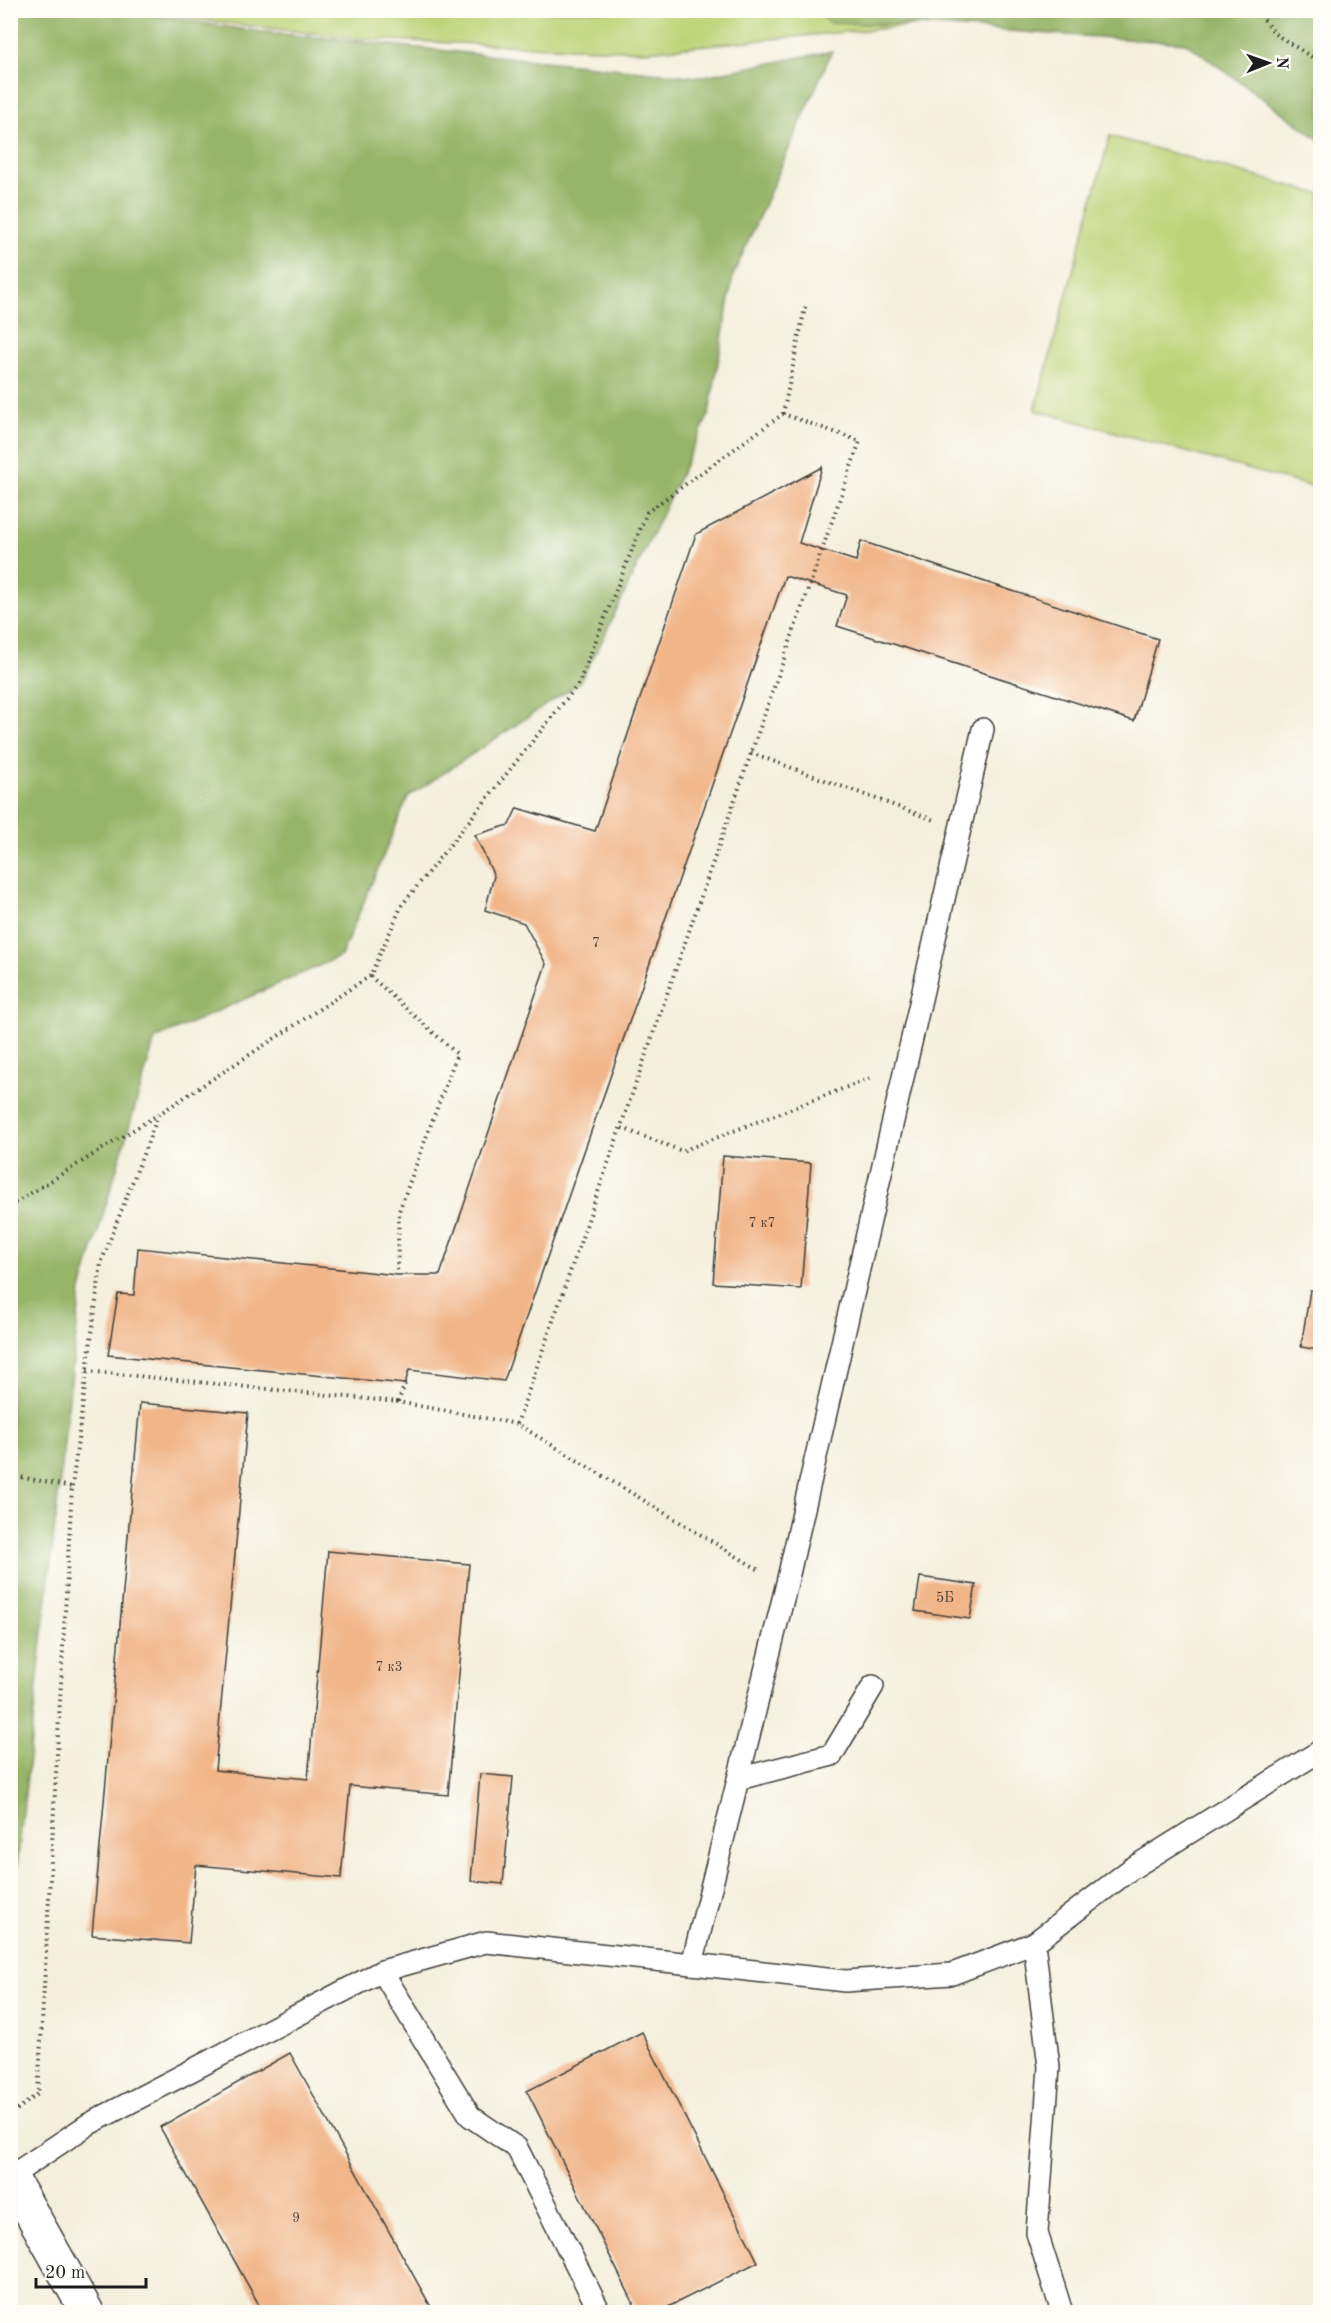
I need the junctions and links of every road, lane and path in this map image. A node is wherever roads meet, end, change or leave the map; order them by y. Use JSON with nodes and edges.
{"nodes":[{"id":1,"x":1257,"y":10,"type":"edge"},
{"id":2,"x":1320,"y":62,"type":"edge"},
{"id":3,"x":806,"y":303,"type":"dead end"},
{"id":4,"x":783,"y":414,"type":"junction"},
{"id":5,"x":983,"y":729,"type":"dead end"},
{"id":6,"x":751,"y":753,"type":"junction"},
{"id":7,"x":960,"y":830,"type":"junction"},
{"id":8,"x":370,"y":976,"type":"junction"},
{"id":9,"x":906,"y":1064,"type":"junction"},
{"id":10,"x":159,"y":1114,"type":"junction"},
{"id":11,"x":622,"y":1128,"type":"junction"},
{"id":12,"x":10,"y":1206,"type":"edge"},
{"id":13,"x":397,"y":1275,"type":"dead end"},
{"id":14,"x":87,"y":1371,"type":"junction"},
{"id":15,"x":405,"y":1384,"type":"dead end"},
{"id":16,"x":398,"y":1402,"type":"junction"},
{"id":17,"x":517,"y":1424,"type":"junction"},
{"id":18,"x":10,"y":1475,"type":"edge"},
{"id":19,"x":72,"y":1487,"type":"junction"},
{"id":20,"x":786,"y":1587,"type":"junction"},
{"id":21,"x":873,"y":1686,"type":"dead end"},
{"id":22,"x":1320,"y":1751,"type":"edge"},
{"id":23,"x":738,"y":1779,"type":"junction"},
{"id":24,"x":1034,"y":1943,"type":"junction"},
{"id":25,"x":692,"y":1964,"type":"junction"},
{"id":26,"x":382,"y":1971,"type":"junction"},
{"id":27,"x":10,"y":2115,"type":"edge"},
{"id":28,"x":11,"y":2175,"type":"edge"},
{"id":29,"x":87,"y":2313,"type":"edge"},
{"id":30,"x":600,"y":2313,"type":"edge"},
{"id":31,"x":1062,"y":2313,"type":"edge"}],
"edges":[{"from":1,"to":2,"type":"path"},
{"from":3,"to":4,"type":"path"},
{"from":4,"to":6,"type":"path"},
{"from":4,"to":8,"type":"path"},
{"from":5,"to":7,"type":"lane"},
{"from":6,"to":7,"type":"path"},
{"from":6,"to":11,"type":"path"},
{"from":7,"to":9,"type":"lane"},
{"from":8,"to":10,"type":"path"},
{"from":8,"to":13,"type":"path"},
{"from":9,"to":11,"type":"path"},
{"from":9,"to":20,"type":"lane"},
{"from":10,"to":12,"type":"path"},
{"from":10,"to":14,"type":"path"},
{"from":11,"to":17,"type":"path"},
{"from":14,"to":16,"type":"path"},
{"from":14,"to":19,"type":"path"},
{"from":15,"to":16,"type":"path"},
{"from":16,"to":17,"type":"path"},
{"from":17,"to":20,"type":"path"},
{"from":18,"to":19,"type":"path"},
{"from":19,"to":27,"type":"path"},
{"from":20,"to":23,"type":"lane"},
{"from":21,"to":23,"type":"lane"},
{"from":22,"to":24,"type":"lane"},
{"from":23,"to":25,"type":"lane"},
{"from":24,"to":25,"type":"lane"},
{"from":24,"to":31,"type":"lane"},
{"from":25,"to":26,"type":"lane"},
{"from":26,"to":28,"type":"lane"},
{"from":26,"to":30,"type":"lane"},
{"from":28,"to":29,"type":"street"}]}
